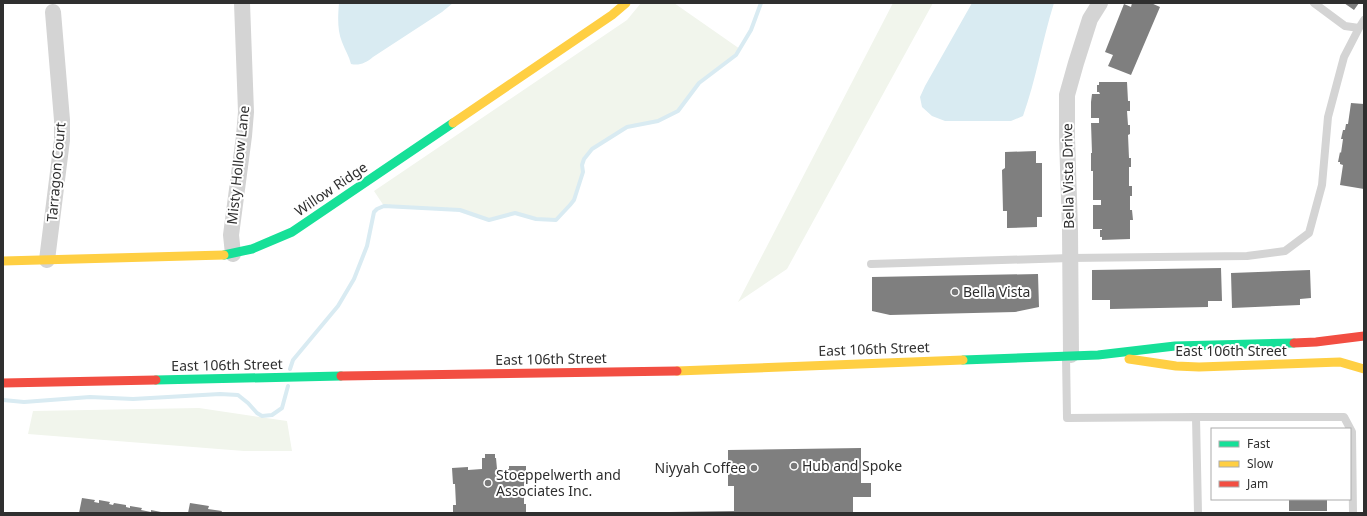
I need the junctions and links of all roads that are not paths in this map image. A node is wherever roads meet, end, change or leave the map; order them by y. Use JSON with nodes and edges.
{"nodes":[{"id":1,"x":242,"y":3,"type":"edge"},
{"id":2,"x":626,"y":3,"type":"edge"},
{"id":3,"x":1100,"y":3,"type":"edge"},
{"id":4,"x":1314,"y":3,"type":"edge"},
{"id":5,"x":53,"y":12,"type":"dead end"},
{"id":6,"x":1364,"y":20,"type":"edge"},
{"id":7,"x":1359,"y":28,"type":"junction"},
{"id":8,"x":233,"y":254,"type":"junction"},
{"id":9,"x":1070,"y":258,"type":"junction"},
{"id":10,"x":47,"y":260,"type":"junction"},
{"id":11,"x":3,"y":261,"type":"edge"},
{"id":12,"x":871,"y":264,"type":"dead end"},
{"id":13,"x":1364,"y":336,"type":"edge"},
{"id":14,"x":1069,"y":355,"type":"junction"},
{"id":15,"x":1098,"y":355,"type":"junction"},
{"id":16,"x":1364,"y":369,"type":"edge"},
{"id":17,"x":3,"y":383,"type":"edge"},
{"id":18,"x":1196,"y":417,"type":"junction"},
{"id":19,"x":1350,"y":428,"type":"edge"},
{"id":20,"x":1351,"y":430,"type":"edge"},
{"id":21,"x":1198,"y":513,"type":"edge"},
{"id":22,"x":1353,"y":513,"type":"edge"}],
"edges":[{"from":1,"to":8,"type":"street","name":"Misty Hollow Lane"},
{"from":2,"to":8,"type":"main road","name":"Willow Ridge"},
{"from":3,"to":9,"type":"street","name":"Bella Vista Drive"},
{"from":4,"to":7,"type":"lane"},
{"from":5,"to":10,"type":"street","name":"Tarragon Court"},
{"from":6,"to":7,"type":"lane"},
{"from":7,"to":9,"type":"lane"},
{"from":8,"to":10,"type":"main road","name":"Willow Ridge"},
{"from":9,"to":12,"type":"lane"},
{"from":9,"to":14,"type":"street","name":"Bella Vista Drive"},
{"from":10,"to":11,"type":"main road","name":"Willow Ridge"},
{"from":13,"to":15,"type":"main road","name":"East 106th Street"},
{"from":14,"to":15,"type":"main road","name":"East 106th Street"},
{"from":14,"to":17,"type":"main road","name":"East 106th Street"},
{"from":14,"to":18,"type":"lane"},
{"from":15,"to":16,"type":"main road","name":"East 106th Street"},
{"from":18,"to":19,"type":"lane"},
{"from":18,"to":21,"type":"lane"},
{"from":20,"to":22,"type":"lane"}]}
